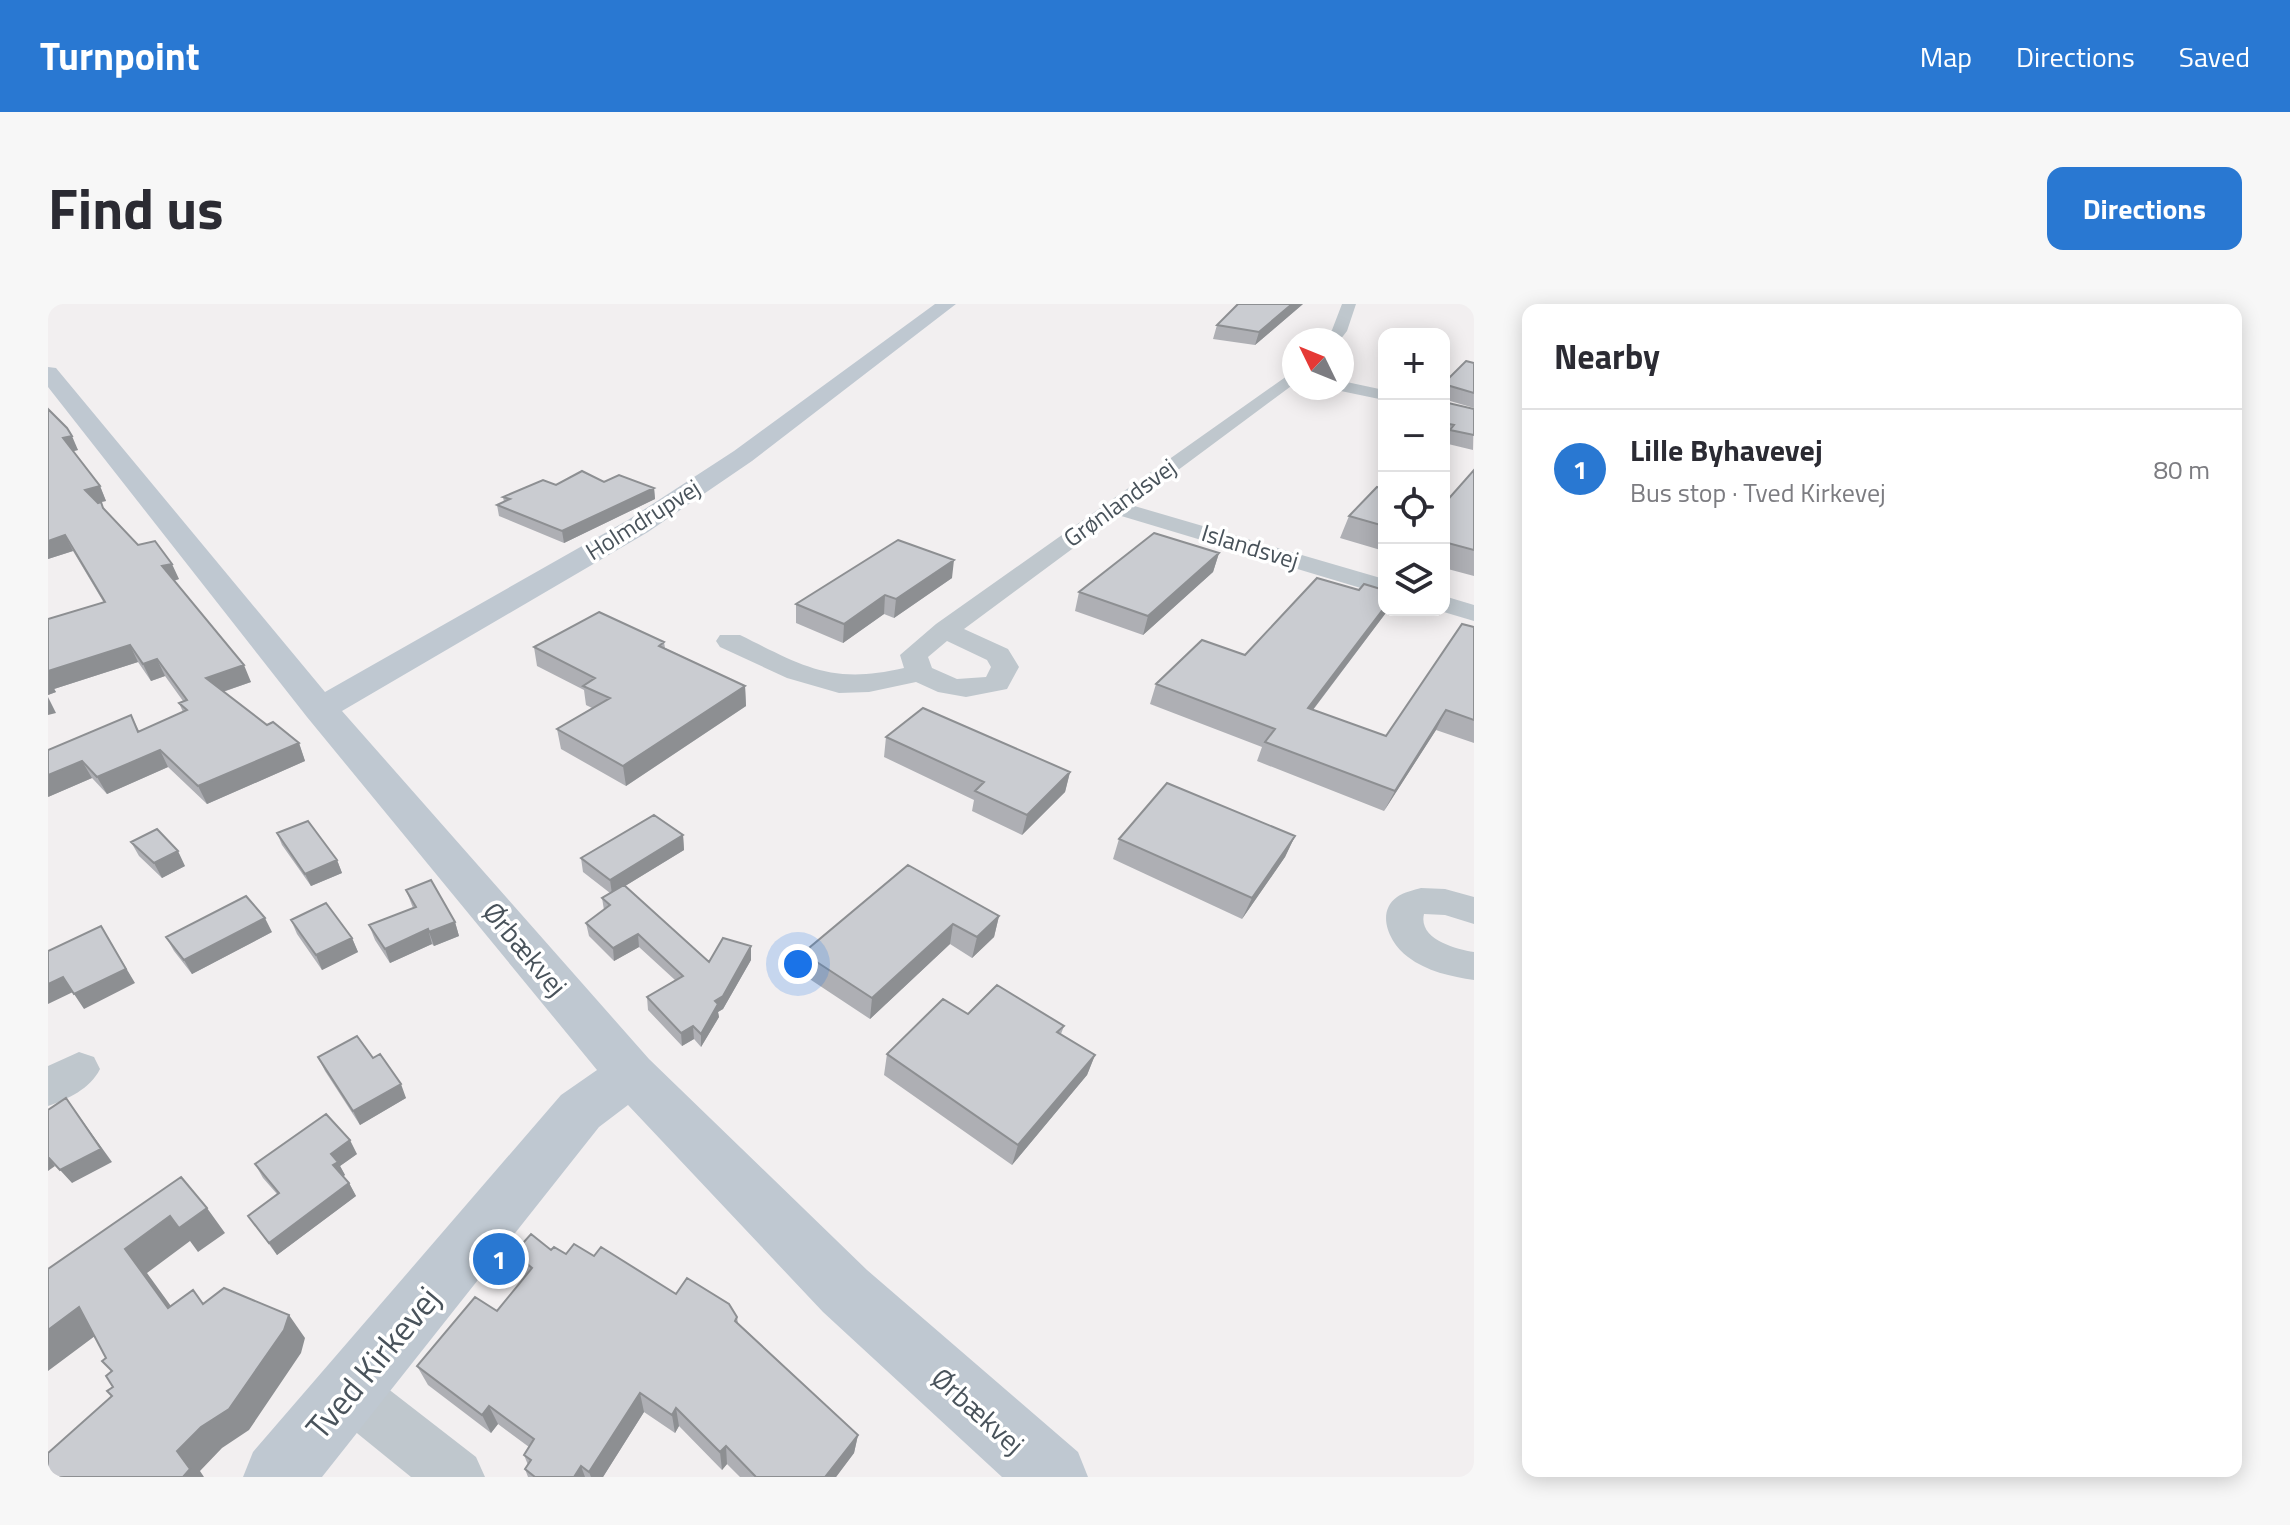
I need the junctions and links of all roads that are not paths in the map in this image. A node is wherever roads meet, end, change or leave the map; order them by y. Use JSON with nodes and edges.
{"nodes":[{"id":1,"x":947,"y":304,"type":"edge"},
{"id":2,"x":1349,"y":304,"type":"edge"},
{"id":3,"x":1340,"y":328,"type":"edge"},
{"id":4,"x":48,"y":373,"type":"edge"},
{"id":5,"x":1282,"y":385,"type":"edge"},
{"id":6,"x":1354,"y":389,"type":"edge"},
{"id":7,"x":1378,"y":394,"type":"edge"},
{"id":8,"x":1115,"y":507,"type":"junction"},
{"id":9,"x":1378,"y":585,"type":"edge"},
{"id":10,"x":1450,"y":606,"type":"edge"},
{"id":11,"x":1474,"y":613,"type":"edge"},
{"id":12,"x":945,"y":630,"type":"junction"},
{"id":13,"x":730,"y":641,"type":"dead end"},
{"id":14,"x":919,"y":673,"type":"junction"},
{"id":15,"x":320,"y":709,"type":"junction"},
{"id":16,"x":1474,"y":911,"type":"edge"},
{"id":17,"x":1474,"y":966,"type":"edge"},
{"id":18,"x":631,"y":1074,"type":"junction"},
{"id":19,"x":350,"y":1393,"type":"junction"},
{"id":20,"x":278,"y":1477,"type":"edge"},
{"id":21,"x":456,"y":1477,"type":"edge"},
{"id":22,"x":1053,"y":1477,"type":"edge"}],
"edges":[{"from":1,"to":15,"type":"street","name":"Holmdrupvej"},
{"from":2,"to":3,"type":"street"},
{"from":4,"to":15,"type":"street","name":"Ørbækvej"},
{"from":5,"to":8,"type":"street","name":"Grønlandsvej"},
{"from":6,"to":7,"type":"street"},
{"from":8,"to":9,"type":"street","name":"Islandsvej"},
{"from":8,"to":12,"type":"street","name":"Grønlandsvej"},
{"from":10,"to":11,"type":"street"},
{"from":12,"to":14,"type":"street","name":"Grønlandsvej"},
{"from":12,"to":14,"type":"street"},
{"from":13,"to":14,"type":"street"},
{"from":15,"to":18,"type":"street","name":"Ørbækvej"},
{"from":16,"to":17,"type":"street"},
{"from":18,"to":19,"type":"street","name":"Tved Kirkevej"},
{"from":18,"to":22,"type":"street","name":"Ørbækvej"},
{"from":19,"to":20,"type":"street","name":"Tved Kirkevej"},
{"from":19,"to":21,"type":"street"}]}
